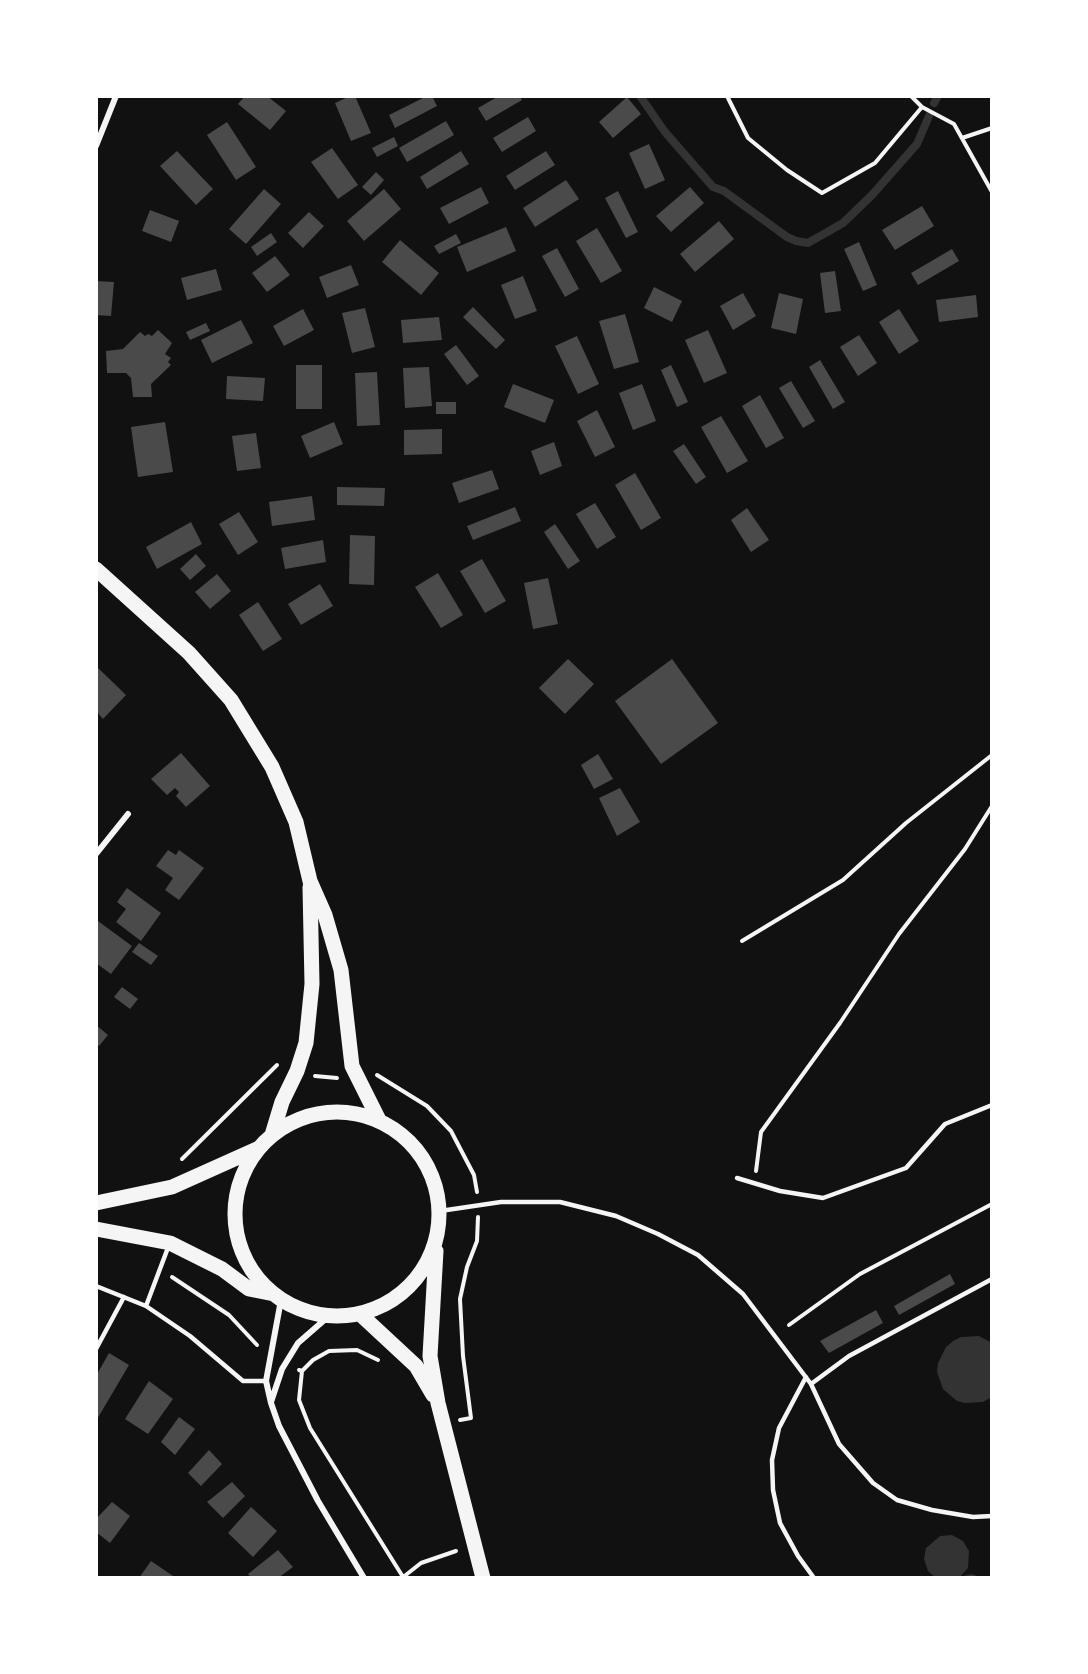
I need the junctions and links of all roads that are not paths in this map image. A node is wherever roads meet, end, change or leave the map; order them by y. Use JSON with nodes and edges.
{"nodes":[{"id":1,"x":116,"y":96,"type":"edge"},
{"id":2,"x":96,"y":146,"type":"edge"},
{"id":3,"x":96,"y":569,"type":"edge"},
{"id":4,"x":128,"y":814,"type":"dead end"},
{"id":5,"x":96,"y":854,"type":"edge"},
{"id":6,"x":310,"y":881,"type":"junction"},
{"id":7,"x":992,"y":1105,"type":"edge"},
{"id":8,"x":379,"y":1120,"type":"junction"},
{"id":9,"x":272,"y":1135,"type":"junction"},
{"id":10,"x":259,"y":1148,"type":"junction"},
{"id":11,"x":736,"y":1179,"type":"dead end"},
{"id":12,"x":96,"y":1203,"type":"edge"},
{"id":13,"x":440,"y":1211,"type":"junction"},
{"id":14,"x":96,"y":1229,"type":"edge"},
{"id":15,"x":437,"y":1239,"type":"junction"},
{"id":16,"x":170,"y":1243,"type":"junction"},
{"id":17,"x":992,"y":1279,"type":"edge"},
{"id":18,"x":96,"y":1286,"type":"edge"},
{"id":19,"x":278,"y":1297,"type":"junction"},
{"id":20,"x":124,"y":1298,"type":"junction"},
{"id":21,"x":146,"y":1306,"type":"junction"},
{"id":22,"x":360,"y":1314,"type":"junction"},
{"id":23,"x":329,"y":1316,"type":"junction"},
{"id":24,"x":96,"y":1349,"type":"edge"},
{"id":25,"x":806,"y":1377,"type":"junction"},
{"id":26,"x":266,"y":1381,"type":"junction"},
{"id":27,"x":811,"y":1384,"type":"junction"},
{"id":28,"x":271,"y":1403,"type":"junction"},
{"id":29,"x":438,"y":1403,"type":"junction"},
{"id":30,"x":992,"y":1516,"type":"edge"},
{"id":31,"x":363,"y":1578,"type":"edge"},
{"id":32,"x":483,"y":1578,"type":"edge"},
{"id":33,"x":814,"y":1578,"type":"edge"}],
"edges":[{"from":1,"to":2,"type":"street"},
{"from":3,"to":6,"type":"main road"},
{"from":4,"to":5,"type":"street"},
{"from":6,"to":8,"type":"main road"},
{"from":6,"to":9,"type":"main road"},
{"from":7,"to":11,"type":"lane"},
{"from":8,"to":9,"type":"main road"},
{"from":8,"to":13,"type":"main road"},
{"from":9,"to":10,"type":"main road"},
{"from":10,"to":12,"type":"main road"},
{"from":10,"to":19,"type":"main road"},
{"from":13,"to":15,"type":"main road"},
{"from":13,"to":25,"type":"lane"},
{"from":14,"to":16,"type":"main road"},
{"from":15,"to":22,"type":"main road"},
{"from":15,"to":29,"type":"main road"},
{"from":16,"to":19,"type":"main road"},
{"from":16,"to":21,"type":"lane"},
{"from":17,"to":27,"type":"lane"},
{"from":18,"to":20,"type":"lane"},
{"from":19,"to":23,"type":"main road"},
{"from":19,"to":26,"type":"street"},
{"from":20,"to":21,"type":"lane"},
{"from":20,"to":24,"type":"lane"},
{"from":21,"to":26,"type":"lane"},
{"from":22,"to":23,"type":"main road"},
{"from":22,"to":29,"type":"main road"},
{"from":23,"to":28,"type":"street"},
{"from":25,"to":27,"type":"lane"},
{"from":25,"to":33,"type":"lane"},
{"from":26,"to":28,"type":"street"},
{"from":27,"to":30,"type":"lane"},
{"from":28,"to":31,"type":"street"},
{"from":29,"to":32,"type":"main road"}]}
